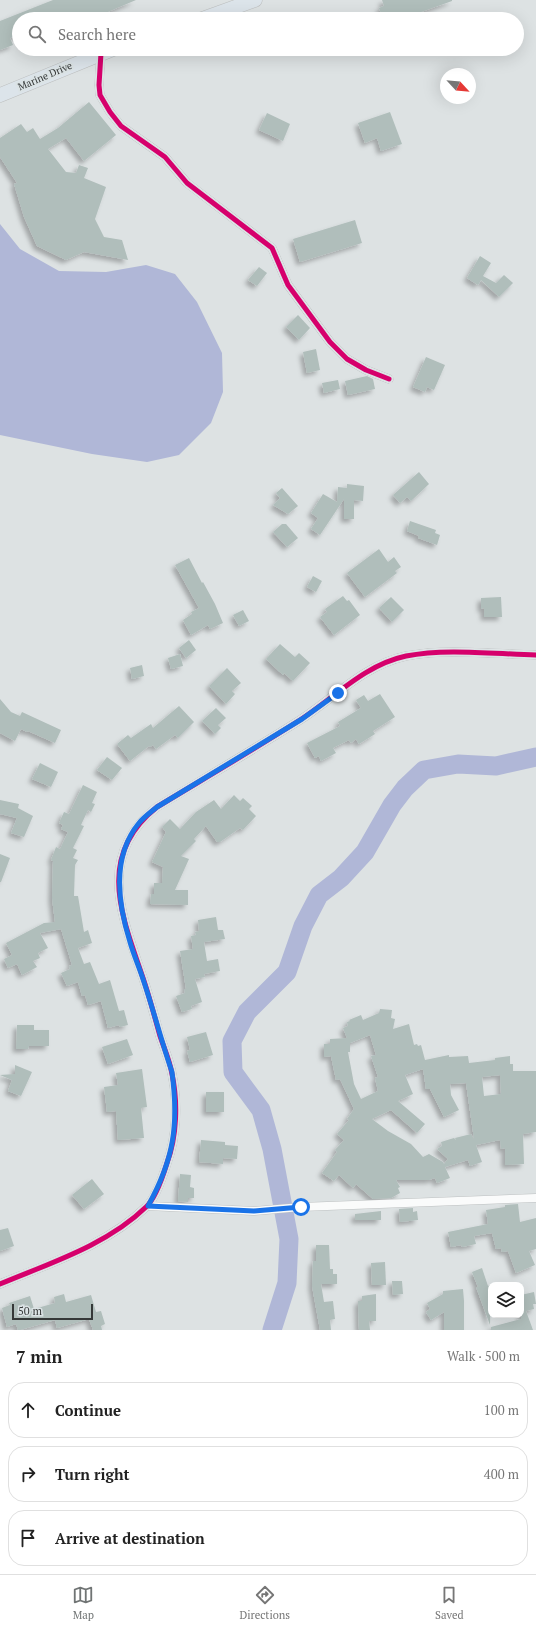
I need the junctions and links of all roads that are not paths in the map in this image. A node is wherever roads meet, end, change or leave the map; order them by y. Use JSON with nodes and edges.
{"nodes":[{"id":1,"x":255,"y":0,"type":"edge"},
{"id":2,"x":222,"y":12,"type":"edge"},
{"id":3,"x":95,"y":56,"type":"edge"},
{"id":4,"x":106,"y":56,"type":"edge"},
{"id":5,"x":0,"y":95,"type":"edge"},
{"id":6,"x":389,"y":379,"type":"dead end"},
{"id":7,"x":536,"y":655,"type":"edge"},
{"id":8,"x":536,"y":1198,"type":"edge"},
{"id":9,"x":148,"y":1206,"type":"junction"},
{"id":10,"x":0,"y":1284,"type":"edge"}],
"edges":[{"from":1,"to":2,"type":"highway"},
{"from":3,"to":5,"type":"highway","name":"Marine Drive"},
{"from":4,"to":6,"type":"street"},
{"from":7,"to":9,"type":"street"},
{"from":8,"to":9,"type":"street"},
{"from":9,"to":10,"type":"street"}]}
